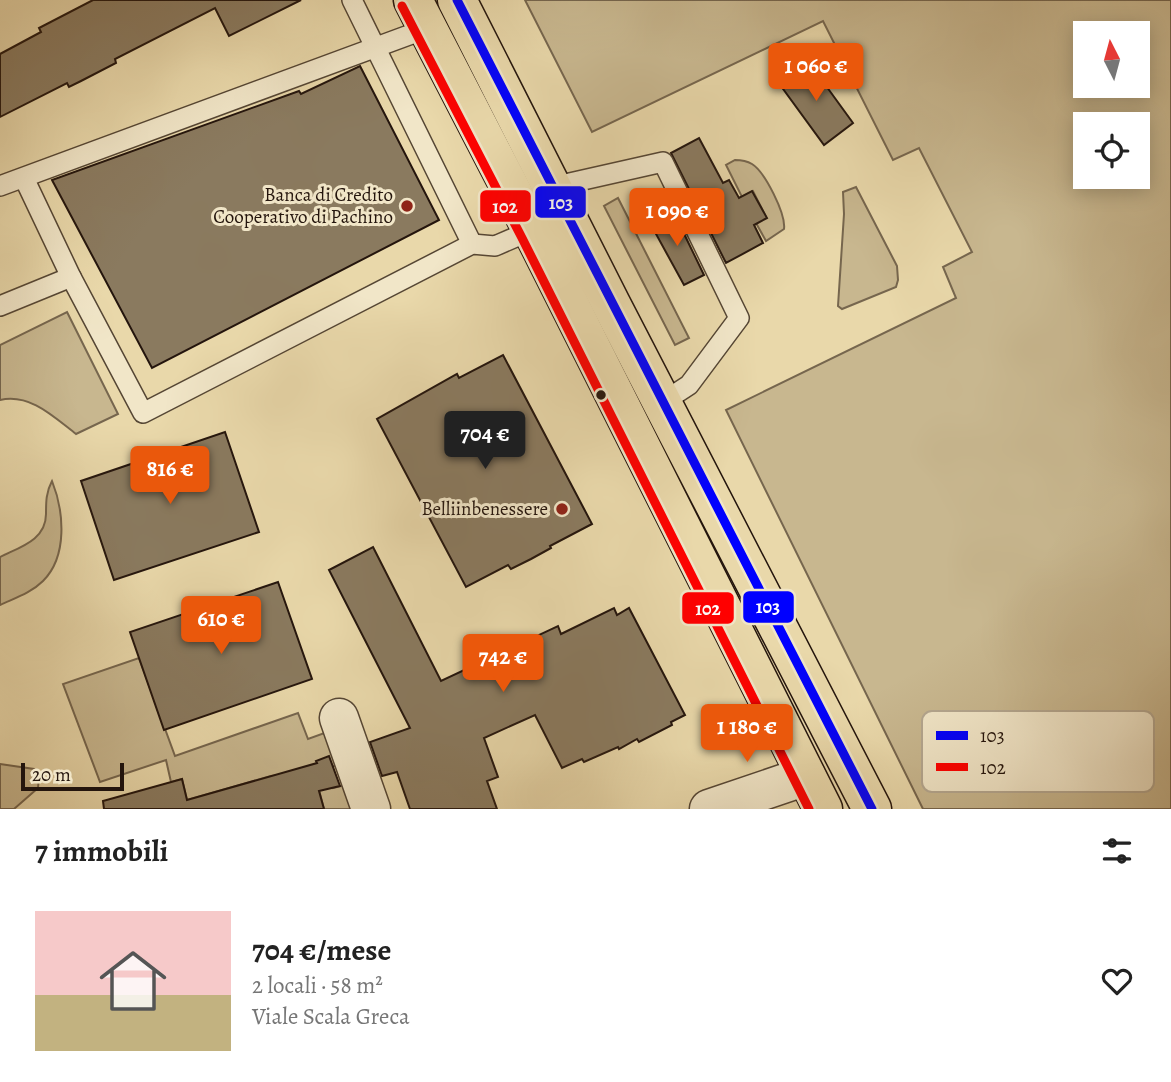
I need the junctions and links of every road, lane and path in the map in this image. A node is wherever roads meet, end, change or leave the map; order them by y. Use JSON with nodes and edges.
{"nodes":[{"id":1,"x":457,"y":0,"type":"edge"},
{"id":2,"x":357,"y":2,"type":"edge"},
{"id":3,"x":420,"y":14,"type":"edge"},
{"id":4,"x":376,"y":48,"type":"junction"},
{"id":5,"x":24,"y":178,"type":"junction"},
{"id":6,"x":0,"y":187,"type":"edge"},
{"id":7,"x":552,"y":187,"type":"junction"},
{"id":8,"x":532,"y":230,"type":"junction"},
{"id":9,"x":472,"y":244,"type":"junction"},
{"id":10,"x":71,"y":277,"type":"junction"},
{"id":11,"x":0,"y":306,"type":"edge"},
{"id":12,"x":663,"y":402,"type":"junction"},
{"id":13,"x":339,"y":718,"type":"dead end"},
{"id":14,"x":806,"y":776,"type":"junction"},
{"id":15,"x":371,"y":809,"type":"edge"},
{"id":16,"x":709,"y":809,"type":"edge"},
{"id":17,"x":823,"y":809,"type":"edge"},
{"id":18,"x":872,"y":809,"type":"edge"}],
"edges":[{"from":1,"to":7,"type":"main road"},
{"from":2,"to":4,"type":"lane"},
{"from":3,"to":4,"type":"lane"},
{"from":3,"to":8,"type":"main road"},
{"from":4,"to":5,"type":"lane"},
{"from":4,"to":9,"type":"lane"},
{"from":5,"to":6,"type":"lane"},
{"from":5,"to":10,"type":"lane"},
{"from":7,"to":12,"type":"main road"},
{"from":7,"to":12,"type":"lane"},
{"from":8,"to":9,"type":"lane"},
{"from":8,"to":14,"type":"main road"},
{"from":9,"to":10,"type":"lane"},
{"from":10,"to":11,"type":"lane"},
{"from":12,"to":18,"type":"main road"},
{"from":13,"to":15,"type":"street"},
{"from":14,"to":16,"type":"street"},
{"from":14,"to":17,"type":"main road"}]}
